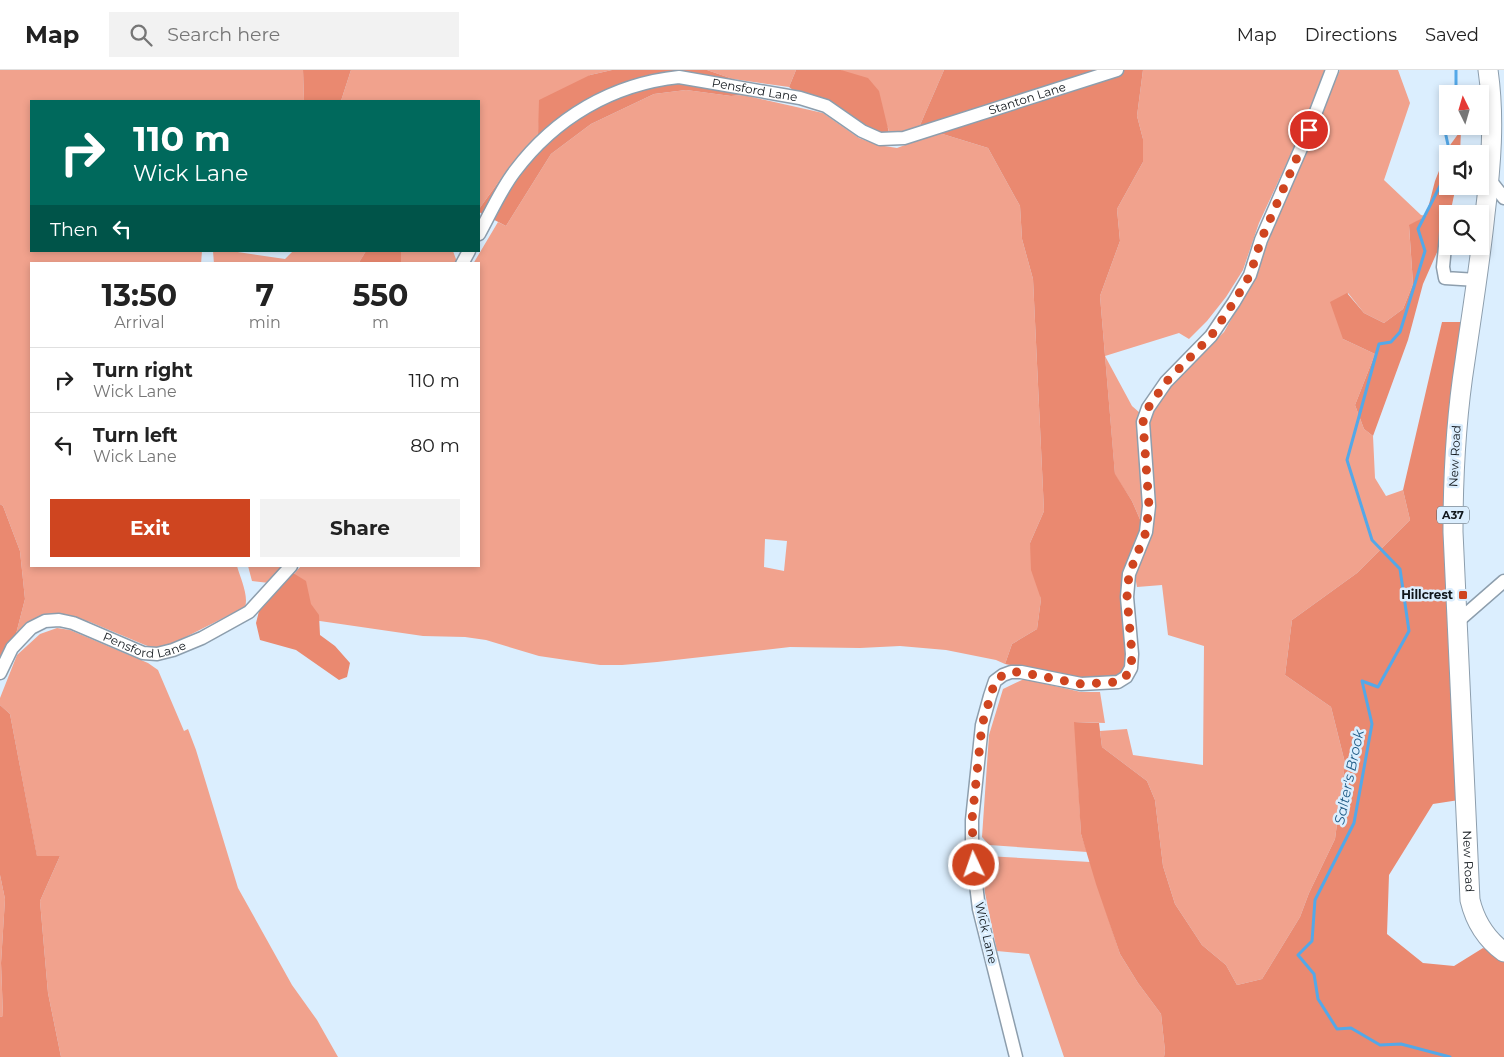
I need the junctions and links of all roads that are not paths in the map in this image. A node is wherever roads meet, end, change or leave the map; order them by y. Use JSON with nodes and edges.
{"nodes":[{"id":1,"x":1117,"y":70,"type":"edge"},
{"id":2,"x":1332,"y":70,"type":"edge"},
{"id":3,"x":1488,"y":70,"type":"edge"},
{"id":4,"x":937,"y":128,"type":"joint"},
{"id":5,"x":1489,"y":179,"type":"joint"},
{"id":6,"x":1487,"y":195,"type":"edge"},
{"id":7,"x":1504,"y":198,"type":"edge"},
{"id":8,"x":480,"y":232,"type":"edge"},
{"id":9,"x":1444,"y":255,"type":"edge"},
{"id":10,"x":1477,"y":280,"type":"junction"},
{"id":11,"x":290,"y":567,"type":"edge"},
{"id":12,"x":1504,"y":581,"type":"edge"},
{"id":13,"x":1458,"y":622,"type":"junction"},
{"id":14,"x":0,"y":673,"type":"edge"},
{"id":15,"x":1504,"y":952,"type":"edge"},
{"id":16,"x":1016,"y":1057,"type":"edge"}],
"edges":[{"from":1,"to":4,"type":"street","name":"Stanton Lane"},
{"from":2,"to":16,"type":"street","name":"Wick Lane"},
{"from":3,"to":5,"type":"highway","name":"New Road","number":"A37"},
{"from":4,"to":8,"type":"street","name":"Pensford Lane"},
{"from":5,"to":7,"type":"street"},
{"from":6,"to":10,"type":"highway","name":"New Road","number":"A37"},
{"from":9,"to":10,"type":"street"},
{"from":10,"to":13,"type":"highway","name":"New Road","number":"A37"},
{"from":11,"to":14,"type":"street","name":"Pensford Lane"},
{"from":12,"to":13,"type":"street"},
{"from":13,"to":15,"type":"highway","name":"New Road","number":"A37"}]}
